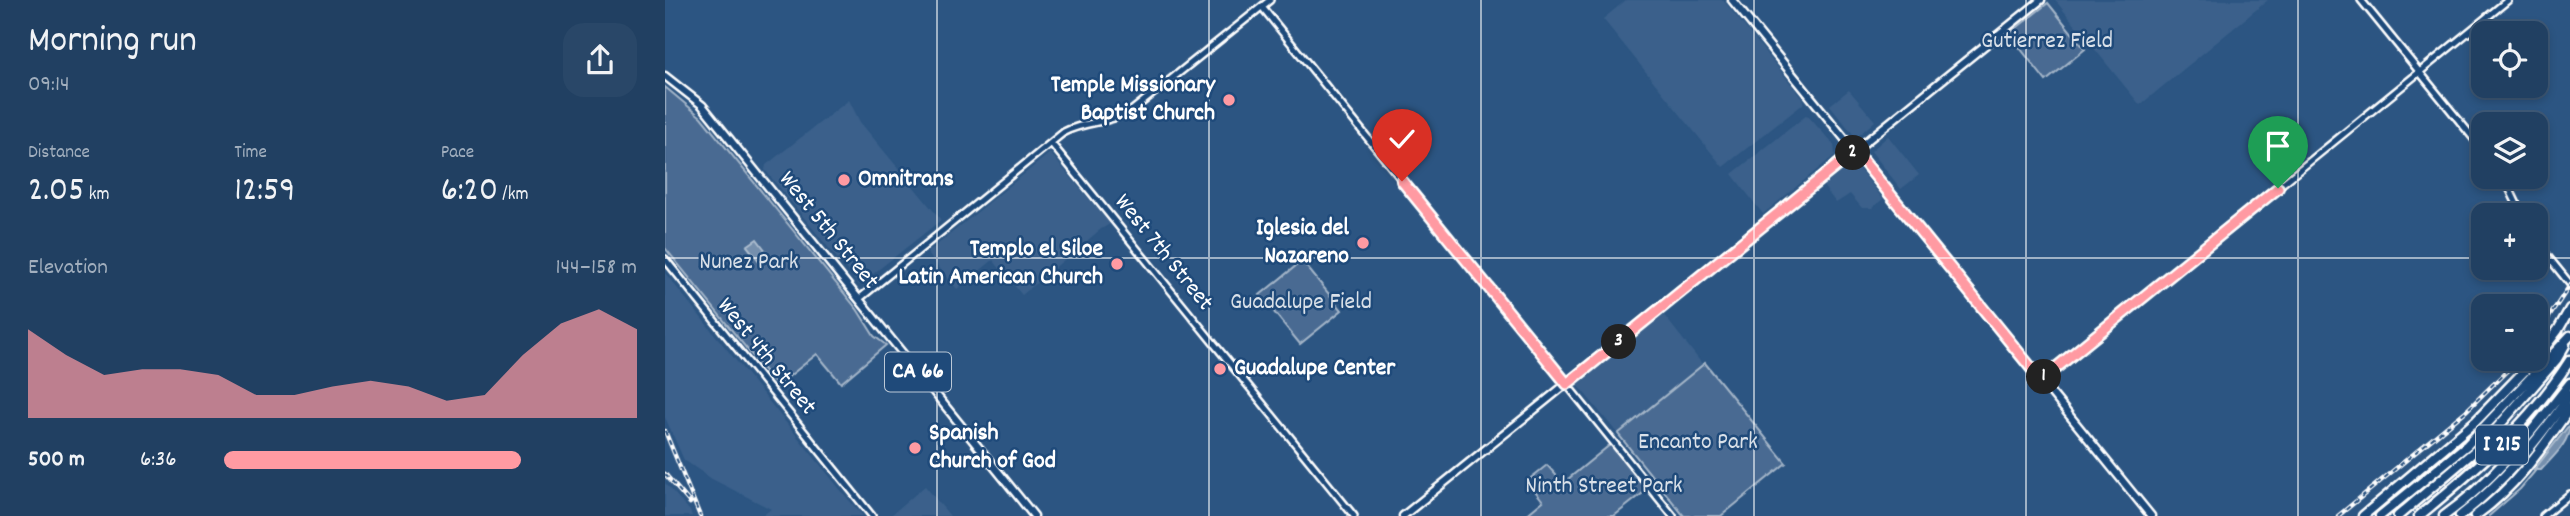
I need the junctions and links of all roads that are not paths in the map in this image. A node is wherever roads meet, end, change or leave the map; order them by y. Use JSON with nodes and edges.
{"nodes":[{"id":1,"x":1270,"y":0,"type":"edge"},
{"id":2,"x":1732,"y":0,"type":"edge"},
{"id":3,"x":2041,"y":0,"type":"edge"},
{"id":4,"x":2361,"y":0,"type":"edge"},
{"id":5,"x":2508,"y":0,"type":"edge"},
{"id":6,"x":1262,"y":7,"type":"junction"},
{"id":7,"x":2421,"y":72,"type":"junction"},
{"id":8,"x":665,"y":76,"type":"edge"},
{"id":9,"x":2471,"y":135,"type":"edge"},
{"id":10,"x":1051,"y":143,"type":"junction"},
{"id":11,"x":1855,"y":151,"type":"junction"},
{"id":12,"x":2548,"y":257,"type":"edge"},
{"id":13,"x":665,"y":260,"type":"edge"},
{"id":14,"x":2570,"y":284,"type":"edge"},
{"id":15,"x":859,"y":299,"type":"junction"},
{"id":16,"x":2570,"y":309,"type":"edge"},
{"id":17,"x":2570,"y":336,"type":"edge"},
{"id":18,"x":2548,"y":343,"type":"edge"},
{"id":19,"x":2570,"y":360,"type":"edge"},
{"id":20,"x":2525,"y":371,"type":"edge"},
{"id":21,"x":2041,"y":380,"type":"junction"},
{"id":22,"x":2570,"y":383,"type":"edge"},
{"id":23,"x":1567,"y":384,"type":"junction"},
{"id":24,"x":2570,"y":395,"type":"edge"},
{"id":25,"x":2570,"y":408,"type":"edge"},
{"id":26,"x":2488,"y":424,"type":"junction"},
{"id":27,"x":2413,"y":476,"type":"junction"},
{"id":28,"x":2570,"y":494,"type":"edge"},
{"id":29,"x":873,"y":516,"type":"edge"},
{"id":30,"x":1034,"y":516,"type":"edge"},
{"id":31,"x":1354,"y":516,"type":"edge"},
{"id":32,"x":1403,"y":516,"type":"edge"},
{"id":33,"x":1674,"y":516,"type":"edge"},
{"id":34,"x":2151,"y":516,"type":"edge"},
{"id":35,"x":2363,"y":516,"type":"edge"},
{"id":36,"x":2380,"y":516,"type":"edge"},
{"id":37,"x":2398,"y":516,"type":"edge"},
{"id":38,"x":2419,"y":516,"type":"edge"},
{"id":39,"x":2444,"y":516,"type":"edge"},
{"id":40,"x":2460,"y":516,"type":"edge"},
{"id":41,"x":2475,"y":516,"type":"edge"},
{"id":42,"x":2543,"y":516,"type":"edge"}],
"edges":[{"from":1,"to":6,"type":"street"},
{"from":2,"to":11,"type":"main road"},
{"from":3,"to":11,"type":"main road"},
{"from":4,"to":7,"type":"street"},
{"from":5,"to":7,"type":"street"},
{"from":6,"to":10,"type":"street"},
{"from":6,"to":23,"type":"street"},
{"from":7,"to":9,"type":"street"},
{"from":7,"to":21,"type":"street"},
{"from":8,"to":15,"type":"main road","name":"West 5th Street","number":"CA 66"},
{"from":10,"to":15,"type":"street"},
{"from":10,"to":31,"type":"street","name":"West 7th Street"},
{"from":11,"to":21,"type":"main road"},
{"from":11,"to":23,"type":"main road"},
{"from":12,"to":14,"type":"street"},
{"from":13,"to":29,"type":"street","name":"West 4th Street"},
{"from":15,"to":30,"type":"main road","name":"West 5th Street","number":"CA 66"},
{"from":16,"to":18,"type":"highway"},
{"from":17,"to":26,"type":"highway"},
{"from":17,"to":37,"type":"highway","number":"I 215"},
{"from":19,"to":38,"type":"highway","number":"I 215"},
{"from":20,"to":27,"type":"highway"},
{"from":21,"to":34,"type":"main road"},
{"from":22,"to":39,"type":"highway"},
{"from":23,"to":32,"type":"main road"},
{"from":23,"to":33,"type":"street"},
{"from":24,"to":40,"type":"highway"},
{"from":25,"to":41,"type":"highway"},
{"from":26,"to":27,"type":"highway"},
{"from":26,"to":36,"type":"highway"},
{"from":27,"to":35,"type":"highway"},
{"from":28,"to":42,"type":"street"}]}
